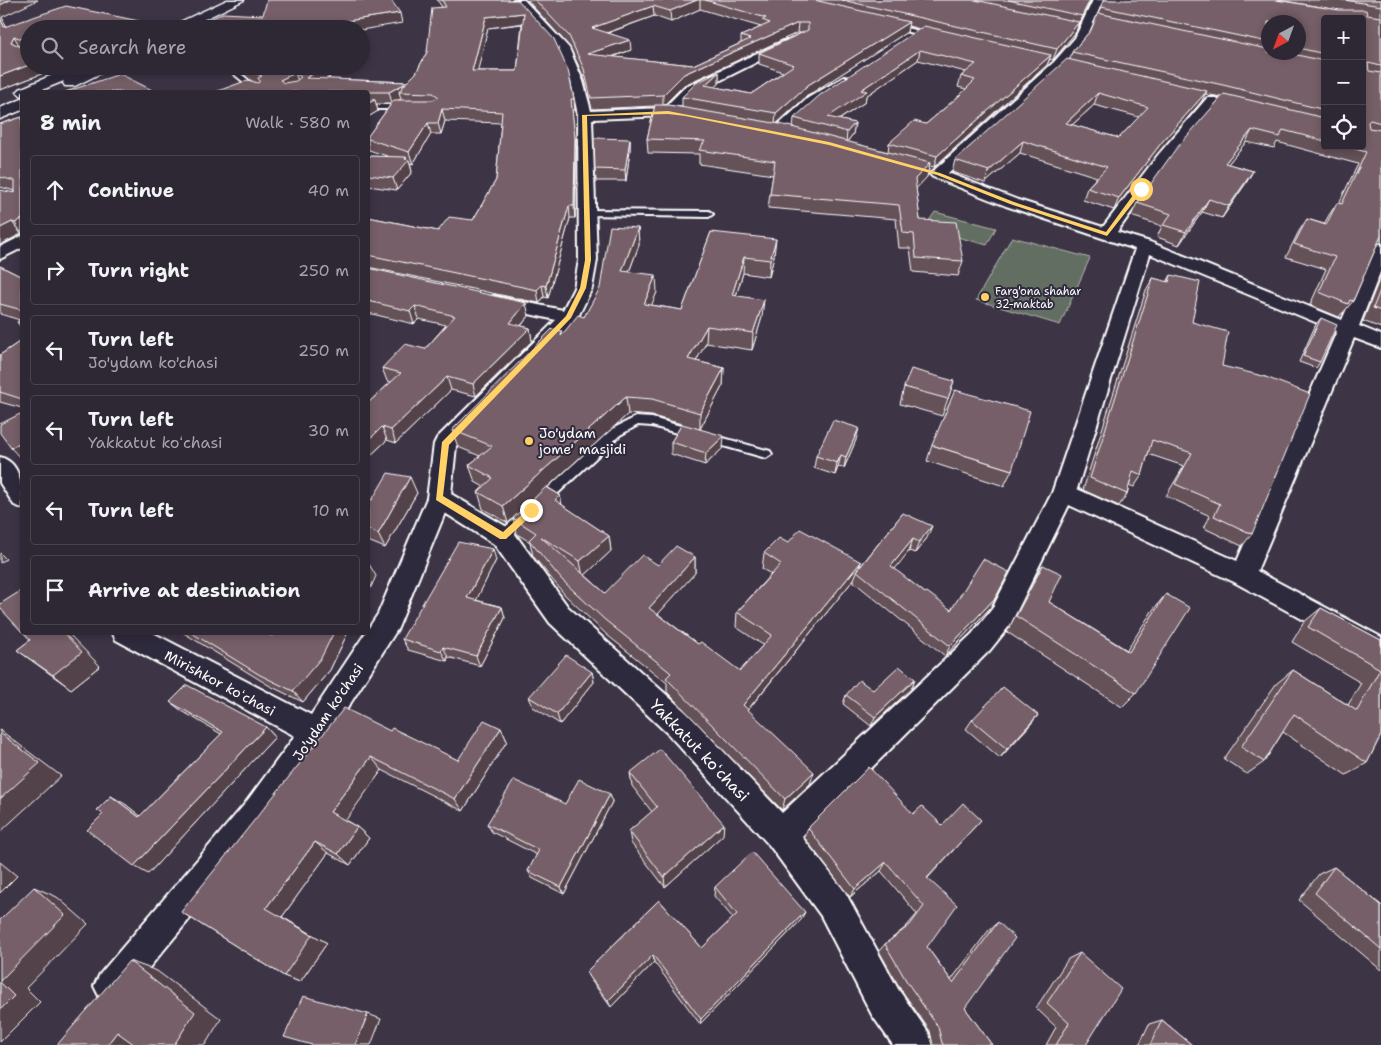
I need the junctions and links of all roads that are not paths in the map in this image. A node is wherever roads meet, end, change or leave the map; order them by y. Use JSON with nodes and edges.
{"nodes":[{"id":1,"x":518,"y":0,"type":"edge"},
{"id":2,"x":1098,"y":0,"type":"edge"},
{"id":3,"x":244,"y":2,"type":"edge"},
{"id":4,"x":196,"y":20,"type":"edge"},
{"id":5,"x":210,"y":20,"type":"edge"},
{"id":6,"x":881,"y":24,"type":"edge"},
{"id":7,"x":918,"y":32,"type":"junction"},
{"id":8,"x":802,"y":36,"type":"edge"},
{"id":9,"x":936,"y":37,"type":"edge"},
{"id":10,"x":902,"y":43,"type":"edge"},
{"id":11,"x":853,"y":74,"type":"edge"},
{"id":12,"x":65,"y":75,"type":"edge"},
{"id":13,"x":87,"y":75,"type":"edge"},
{"id":14,"x":238,"y":75,"type":"edge"},
{"id":15,"x":31,"y":90,"type":"edge"},
{"id":16,"x":53,"y":90,"type":"edge"},
{"id":17,"x":257,"y":90,"type":"edge"},
{"id":18,"x":20,"y":95,"type":"edge"},
{"id":19,"x":1212,"y":101,"type":"dead end"},
{"id":20,"x":0,"y":103,"type":"edge"},
{"id":21,"x":20,"y":105,"type":"edge"},
{"id":22,"x":370,"y":107,"type":"edge"},
{"id":23,"x":417,"y":108,"type":"edge"},
{"id":24,"x":668,"y":112,"type":"junction"},
{"id":25,"x":0,"y":114,"type":"edge"},
{"id":26,"x":585,"y":115,"type":"junction"},
{"id":27,"x":702,"y":117,"type":"edge"},
{"id":28,"x":817,"y":141,"type":"edge"},
{"id":29,"x":585,"y":212,"type":"junction"},
{"id":30,"x":709,"y":214,"type":"dead end"},
{"id":31,"x":1107,"y":234,"type":"junction"},
{"id":32,"x":20,"y":242,"type":"edge"},
{"id":33,"x":1144,"y":246,"type":"junction"},
{"id":34,"x":1381,"y":249,"type":"edge"},
{"id":35,"x":0,"y":254,"type":"edge"},
{"id":36,"x":482,"y":298,"type":"edge"},
{"id":37,"x":569,"y":317,"type":"junction"},
{"id":38,"x":1348,"y":329,"type":"junction"},
{"id":39,"x":1381,"y":342,"type":"edge"},
{"id":40,"x":766,"y":454,"type":"dead end"},
{"id":41,"x":0,"y":465,"type":"edge"},
{"id":42,"x":1064,"y":493,"type":"junction"},
{"id":43,"x":20,"y":497,"type":"edge"},
{"id":44,"x":438,"y":498,"type":"junction"},
{"id":45,"x":503,"y":537,"type":"junction"},
{"id":46,"x":1243,"y":575,"type":"junction"},
{"id":47,"x":131,"y":635,"type":"edge"},
{"id":48,"x":1381,"y":650,"type":"edge"},
{"id":49,"x":316,"y":732,"type":"junction"},
{"id":50,"x":781,"y":835,"type":"junction"},
{"id":51,"x":95,"y":1007,"type":"edge"},
{"id":52,"x":915,"y":1045,"type":"edge"}],
"edges":[{"from":1,"to":26,"type":"street","name":"Jo'ydam ko'chasi"},
{"from":2,"to":31,"type":"street"},
{"from":3,"to":4,"type":"main road"},
{"from":3,"to":5,"type":"main road"},
{"from":6,"to":7,"type":"lane"},
{"from":7,"to":9,"type":"lane"},
{"from":7,"to":10,"type":"street"},
{"from":8,"to":24,"type":"street"},
{"from":11,"to":28,"type":"street"},
{"from":12,"to":15,"type":"main road"},
{"from":13,"to":16,"type":"main road"},
{"from":14,"to":17,"type":"lane"},
{"from":18,"to":20,"type":"main road"},
{"from":19,"to":31,"type":"street"},
{"from":21,"to":25,"type":"main road"},
{"from":22,"to":23,"type":"lane"},
{"from":24,"to":26,"type":"street"},
{"from":24,"to":27,"type":"street"},
{"from":26,"to":29,"type":"street","name":"Jo'ydam ko'chasi"},
{"from":29,"to":30,"type":"lane"},
{"from":29,"to":37,"type":"street","name":"Jo'ydam ko'chasi"},
{"from":31,"to":33,"type":"street"},
{"from":32,"to":35,"type":"street"},
{"from":33,"to":38,"type":"street"},
{"from":33,"to":42,"type":"street"},
{"from":34,"to":38,"type":"street"},
{"from":36,"to":37,"type":"street"},
{"from":37,"to":44,"type":"street","name":"Jo'ydam ko'chasi"},
{"from":38,"to":39,"type":"street"},
{"from":38,"to":46,"type":"street"},
{"from":40,"to":45,"type":"lane"},
{"from":41,"to":43,"type":"street"},
{"from":42,"to":46,"type":"street"},
{"from":42,"to":50,"type":"street"},
{"from":44,"to":45,"type":"street","name":"Yakkatut koʻchasi"},
{"from":44,"to":49,"type":"street","name":"Jo'ydam ko'chasi"},
{"from":45,"to":50,"type":"street","name":"Yakkatut koʻchasi"},
{"from":46,"to":48,"type":"street"},
{"from":47,"to":49,"type":"street","name":"Mirishkor koʻchasi"},
{"from":49,"to":51,"type":"street","name":"Jo'ydam ko'chasi"},
{"from":50,"to":52,"type":"street","name":"Yakkatut koʻchasi"}]}
